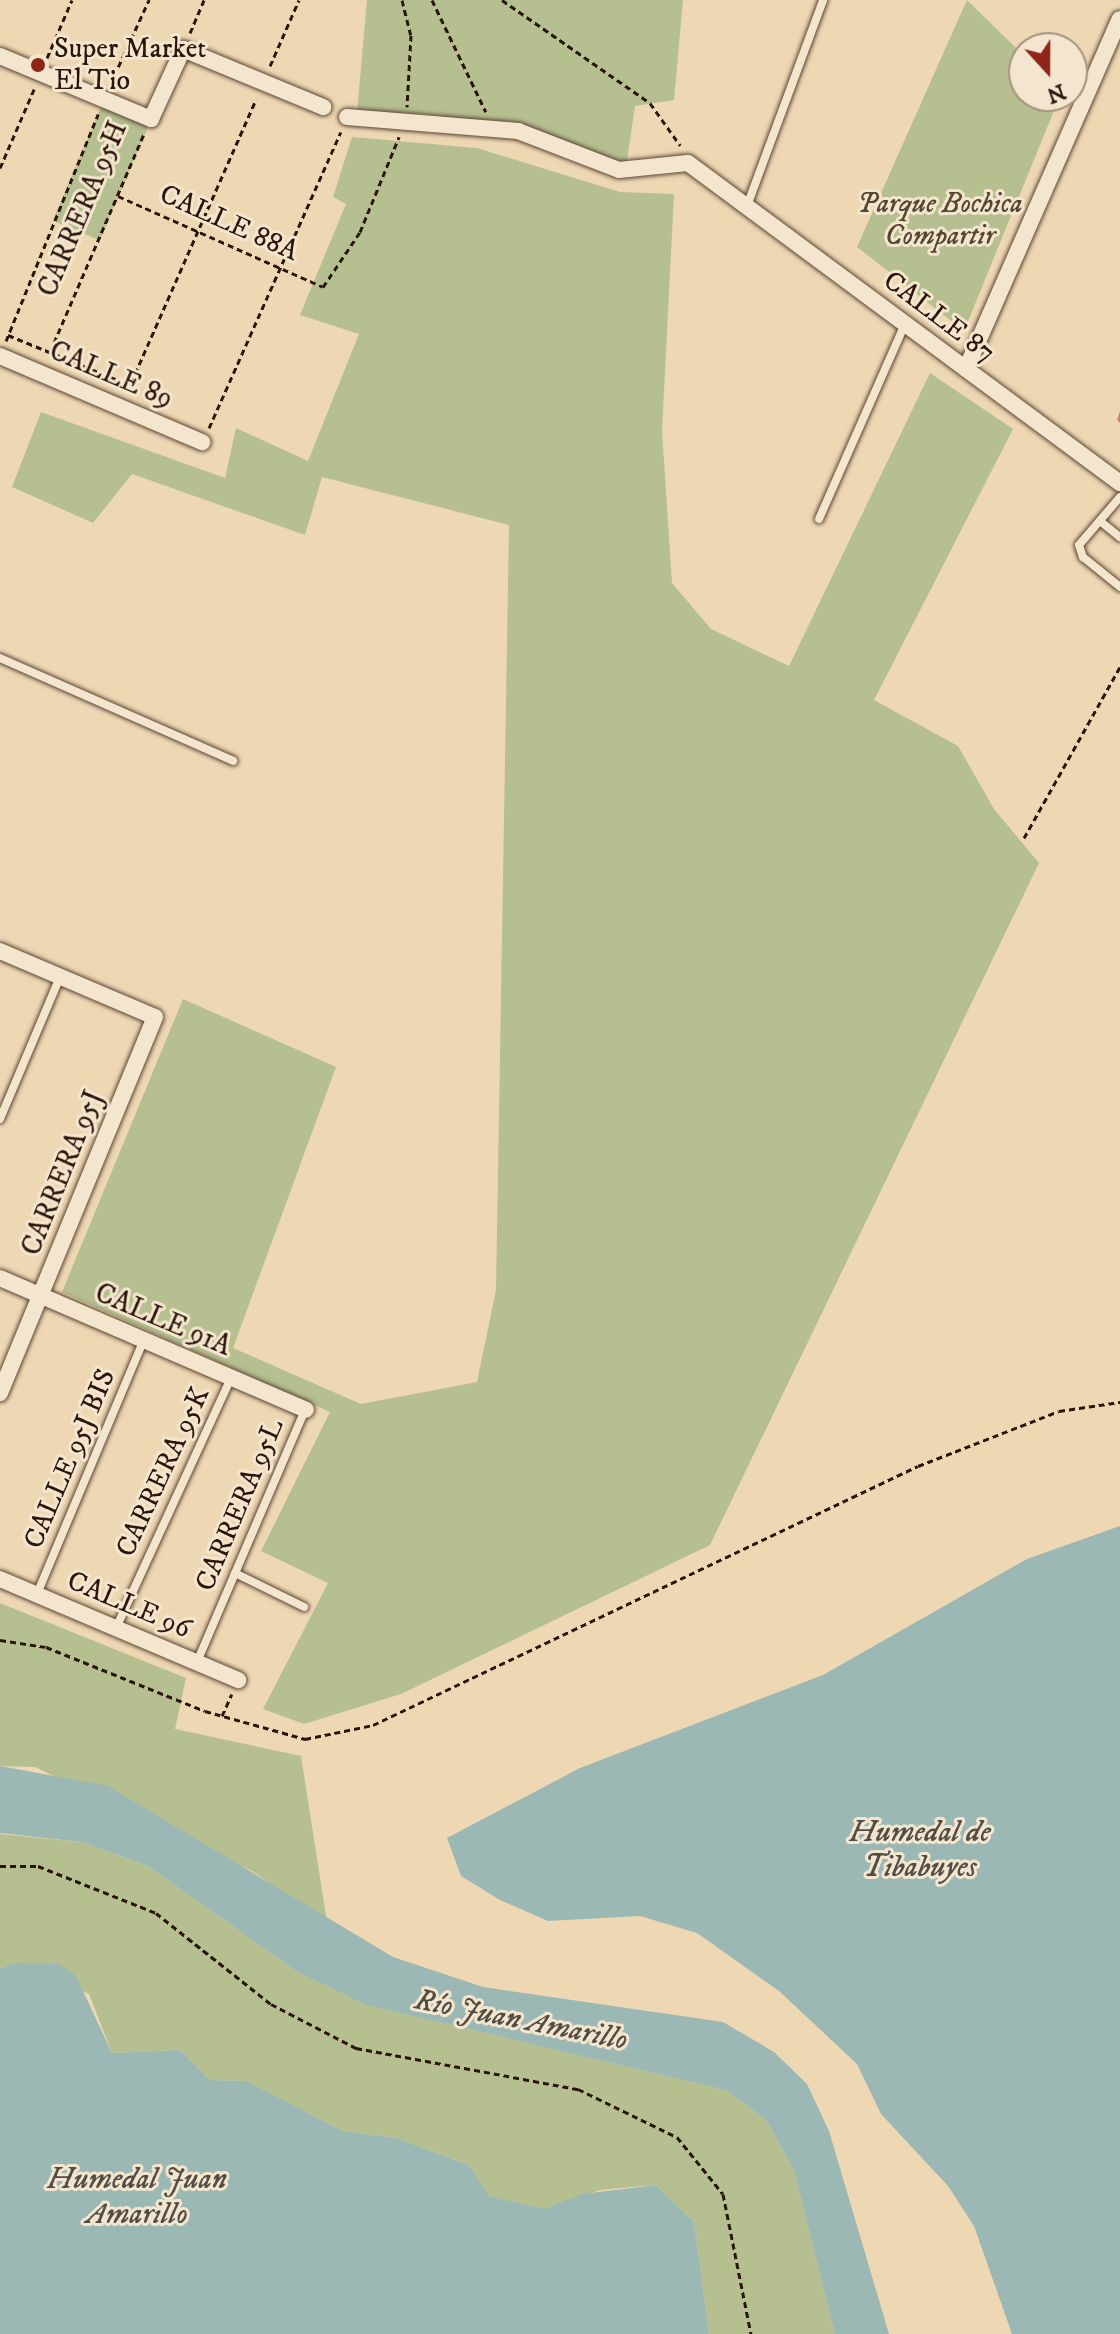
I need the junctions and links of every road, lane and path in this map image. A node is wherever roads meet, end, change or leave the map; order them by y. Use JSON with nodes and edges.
{"nodes":[{"id":1,"x":149,"y":0,"type":"edge"},
{"id":2,"x":204,"y":0,"type":"edge"},
{"id":3,"x":299,"y":0,"type":"edge"},
{"id":4,"x":402,"y":0,"type":"edge"},
{"id":5,"x":432,"y":0,"type":"edge"},
{"id":6,"x":502,"y":0,"type":"edge"},
{"id":7,"x":811,"y":0,"type":"edge"},
{"id":8,"x":823,"y":0,"type":"edge"},
{"id":9,"x":818,"y":13,"type":"junction"},
{"id":10,"x":1120,"y":19,"type":"edge"},
{"id":11,"x":183,"y":49,"type":"junction"},
{"id":12,"x":0,"y":56,"type":"edge"},
{"id":13,"x":263,"y":81,"type":"junction"},
{"id":14,"x":104,"y":100,"type":"junction"},
{"id":15,"x":323,"y":107,"type":"dead end"},
{"id":16,"x":347,"y":117,"type":"joint"},
{"id":17,"x":151,"y":119,"type":"junction"},
{"id":18,"x":405,"y":119,"type":"junction"},
{"id":19,"x":495,"y":129,"type":"junction"},
{"id":20,"x":688,"y":163,"type":"junction"},
{"id":21,"x":118,"y":196,"type":"junction"},
{"id":22,"x":747,"y":207,"type":"junction"},
{"id":23,"x":198,"y":231,"type":"junction"},
{"id":24,"x":283,"y":269,"type":"junction"},
{"id":25,"x":905,"y":324,"type":"junction"},
{"id":26,"x":8,"y":335,"type":"junction"},
{"id":27,"x":2,"y":351,"type":"edge"},
{"id":28,"x":50,"y":352,"type":"junction"},
{"id":29,"x":966,"y":369,"type":"junction"},
{"id":30,"x":130,"y":385,"type":"junction"},
{"id":31,"x":120,"y":407,"type":"junction"},
{"id":32,"x":202,"y":442,"type":"joint"},
{"id":33,"x":1120,"y":483,"type":"edge"},
{"id":34,"x":1120,"y":497,"type":"edge"},
{"id":35,"x":819,"y":519,"type":"dead end"},
{"id":36,"x":1100,"y":521,"type":"junction"},
{"id":37,"x":1120,"y":537,"type":"edge"},
{"id":38,"x":1120,"y":587,"type":"edge"},
{"id":39,"x":0,"y":658,"type":"edge"},
{"id":40,"x":1120,"y":667,"type":"edge"},
{"id":41,"x":233,"y":761,"type":"dead end"},
{"id":42,"x":1024,"y":838,"type":"dead end"},
{"id":43,"x":0,"y":951,"type":"edge"},
{"id":44,"x":60,"y":977,"type":"junction"},
{"id":45,"x":0,"y":1119,"type":"edge"},
{"id":46,"x":0,"y":1278,"type":"edge"},
{"id":47,"x":40,"y":1296,"type":"junction"},
{"id":48,"x":144,"y":1340,"type":"junction"},
{"id":49,"x":231,"y":1378,"type":"junction"},
{"id":50,"x":0,"y":1393,"type":"edge"},
{"id":51,"x":1120,"y":1402,"type":"edge"},
{"id":52,"x":306,"y":1410,"type":"joint"},
{"id":53,"x":235,"y":1573,"type":"junction"},
{"id":54,"x":0,"y":1579,"type":"edge"},
{"id":55,"x":37,"y":1594,"type":"junction"},
{"id":56,"x":304,"y":1607,"type":"dead end"},
{"id":57,"x":116,"y":1628,"type":"junction"},
{"id":58,"x":0,"y":1640,"type":"edge"},
{"id":59,"x":197,"y":1662,"type":"junction"},
{"id":60,"x":238,"y":1680,"type":"joint"},
{"id":61,"x":222,"y":1716,"type":"junction"},
{"id":62,"x":0,"y":1866,"type":"edge"},
{"id":63,"x":751,"y":2334,"type":"edge"}],
"edges":[{"from":1,"to":14,"type":"path"},
{"from":2,"to":11,"type":"path"},
{"from":3,"to":13,"type":"path"},
{"from":4,"to":18,"type":"path"},
{"from":5,"to":19,"type":"path"},
{"from":6,"to":20,"type":"path"},
{"from":7,"to":9,"type":"lane"},
{"from":8,"to":9,"type":"lane"},
{"from":9,"to":22,"type":"lane"},
{"from":10,"to":29,"type":"street"},
{"from":11,"to":13,"type":"street"},
{"from":11,"to":17,"type":"street","name":"CARRERA 95H"},
{"from":12,"to":14,"type":"street"},
{"from":13,"to":15,"type":"street"},
{"from":13,"to":23,"type":"path"},
{"from":14,"to":17,"type":"street"},
{"from":14,"to":26,"type":"path"},
{"from":16,"to":18,"type":"street"},
{"from":16,"to":24,"type":"path"},
{"from":17,"to":21,"type":"path","name":"CARRERA 95H"},
{"from":18,"to":19,"type":"street"},
{"from":18,"to":24,"type":"path","name":"CALLE 88A"},
{"from":19,"to":20,"type":"street"},
{"from":20,"to":22,"type":"street","name":"CALLE 87"},
{"from":21,"to":23,"type":"path","name":"CALLE 88A"},
{"from":21,"to":28,"type":"path","name":"CARRERA 95H"},
{"from":22,"to":25,"type":"street","name":"CALLE 87"},
{"from":23,"to":24,"type":"path","name":"CALLE 88A"},
{"from":23,"to":30,"type":"path"},
{"from":24,"to":32,"type":"path"},
{"from":25,"to":29,"type":"street","name":"CALLE 87"},
{"from":25,"to":35,"type":"lane"},
{"from":26,"to":27,"type":"path"},
{"from":26,"to":28,"type":"path"},
{"from":27,"to":31,"type":"street","name":"CALLE 89"},
{"from":28,"to":30,"type":"path"},
{"from":29,"to":33,"type":"street","name":"CALLE 87"},
{"from":30,"to":31,"type":"path"},
{"from":31,"to":32,"type":"street","name":"CALLE 89"},
{"from":34,"to":36,"type":"lane"},
{"from":36,"to":37,"type":"lane"},
{"from":36,"to":38,"type":"lane"},
{"from":39,"to":41,"type":"lane"},
{"from":40,"to":42,"type":"path"},
{"from":43,"to":44,"type":"street"},
{"from":44,"to":45,"type":"lane"},
{"from":44,"to":47,"type":"street","name":"CARRERA 95J"},
{"from":46,"to":47,"type":"street","name":"CALLE 91A"},
{"from":47,"to":48,"type":"street","name":"CALLE 91A"},
{"from":47,"to":50,"type":"street","name":"CARRERA 95J"},
{"from":48,"to":49,"type":"street","name":"CALLE 91A"},
{"from":48,"to":55,"type":"lane","name":"CALLE 95J BIS"},
{"from":49,"to":52,"type":"street","name":"CALLE 91A"},
{"from":49,"to":57,"type":"lane","name":"CARRERA 95K"},
{"from":51,"to":61,"type":"path"},
{"from":52,"to":53,"type":"lane","name":"CARRERA 95L"},
{"from":53,"to":56,"type":"lane"},
{"from":53,"to":59,"type":"lane","name":"CARRERA 95L"},
{"from":54,"to":55,"type":"street","name":"CALLE 96"},
{"from":55,"to":57,"type":"street","name":"CALLE 96"},
{"from":57,"to":59,"type":"street","name":"CALLE 96"},
{"from":58,"to":61,"type":"path"},
{"from":59,"to":60,"type":"street","name":"CALLE 96"},
{"from":60,"to":61,"type":"path"},
{"from":62,"to":63,"type":"path"}]}
